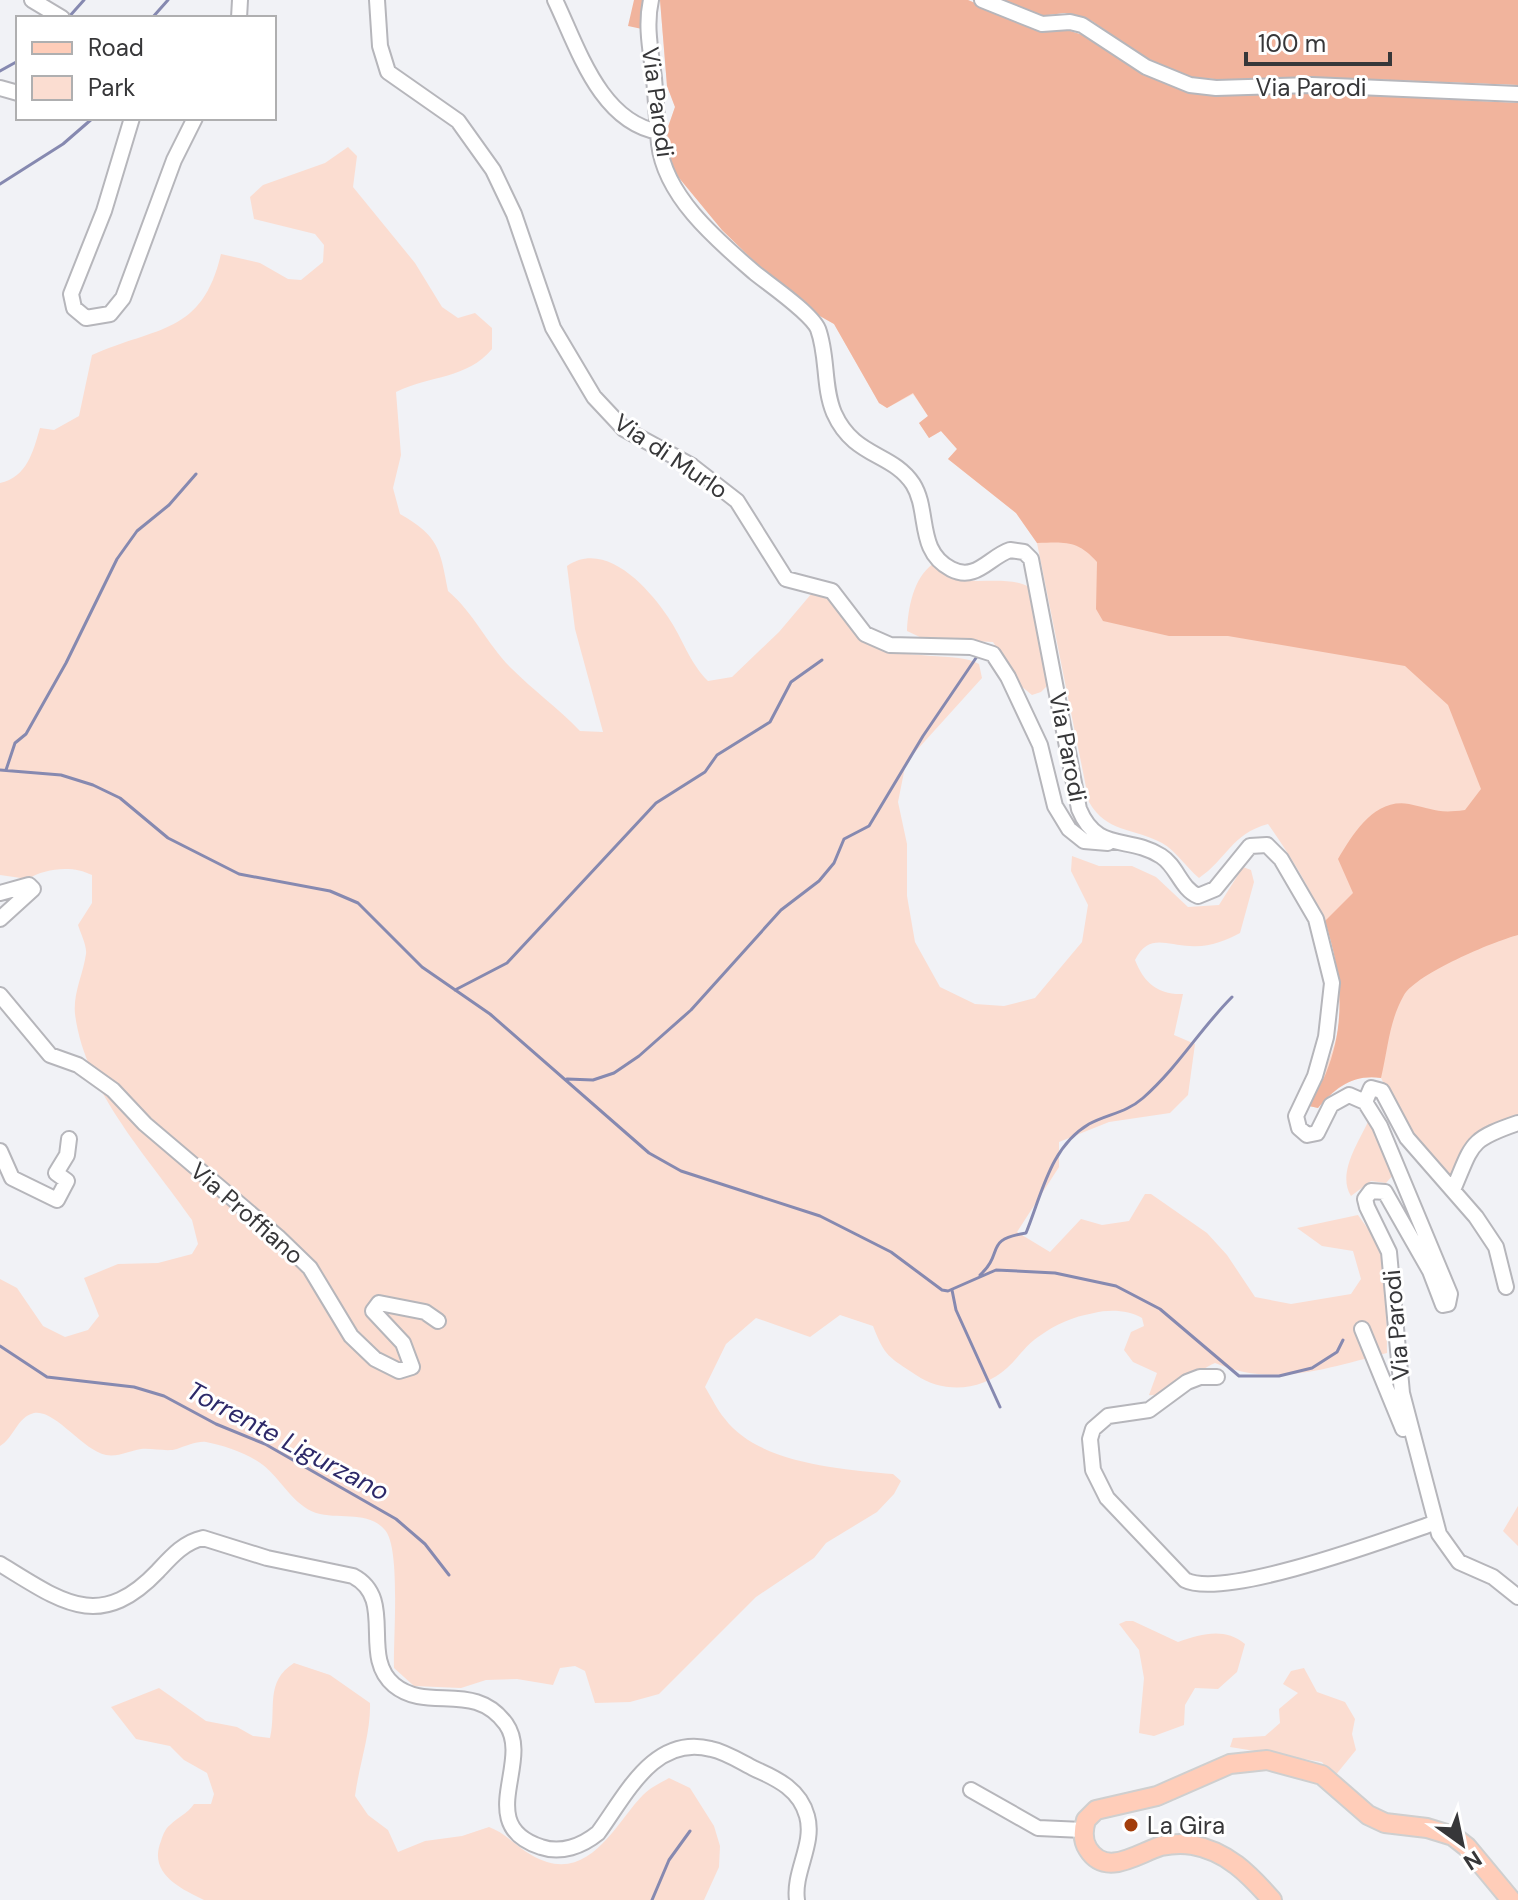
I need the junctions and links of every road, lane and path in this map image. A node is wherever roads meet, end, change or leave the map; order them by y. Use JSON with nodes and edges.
{"nodes":[{"id":1,"x":32,"y":0,"type":"edge"},
{"id":2,"x":377,"y":0,"type":"edge"},
{"id":3,"x":555,"y":0,"type":"edge"},
{"id":4,"x":651,"y":0,"type":"edge"},
{"id":5,"x":982,"y":0,"type":"edge"},
{"id":6,"x":59,"y":16,"type":"edge"},
{"id":7,"x":1518,"y":94,"type":"edge"},
{"id":8,"x":131,"y":120,"type":"edge"},
{"id":9,"x":194,"y":120,"type":"edge"},
{"id":10,"x":659,"y":132,"type":"junction"},
{"id":11,"x":1113,"y":842,"type":"junction"},
{"id":12,"x":0,"y":893,"type":"edge"},
{"id":13,"x":0,"y":919,"type":"edge"},
{"id":14,"x":0,"y":995,"type":"edge"},
{"id":15,"x":1365,"y":1102,"type":"junction"},
{"id":16,"x":1518,"y":1123,"type":"edge"},
{"id":17,"x":69,"y":1139,"type":"dead end"},
{"id":18,"x":0,"y":1151,"type":"edge"},
{"id":19,"x":1453,"y":1190,"type":"junction"},
{"id":20,"x":1506,"y":1287,"type":"dead end"},
{"id":21,"x":438,"y":1321,"type":"dead end"},
{"id":22,"x":1362,"y":1329,"type":"dead end"},
{"id":23,"x":1217,"y":1377,"type":"dead end"},
{"id":24,"x":1418,"y":1458,"type":"junction"},
{"id":25,"x":1434,"y":1523,"type":"junction"},
{"id":26,"x":0,"y":1564,"type":"edge"},
{"id":27,"x":1518,"y":1597,"type":"edge"},
{"id":28,"x":971,"y":1790,"type":"dead end"},
{"id":29,"x":1083,"y":1830,"type":"junction"},
{"id":30,"x":797,"y":1900,"type":"edge"},
{"id":31,"x":1272,"y":1900,"type":"edge"},
{"id":32,"x":1511,"y":1900,"type":"edge"}],
"edges":[{"from":1,"to":6,"type":"street"},
{"from":2,"to":11,"type":"street","name":"Via di Murlo"},
{"from":3,"to":10,"type":"street"},
{"from":4,"to":10,"type":"street","name":"Via Parodi"},
{"from":5,"to":7,"type":"street","name":"Via Parodi"},
{"from":8,"to":9,"type":"street"},
{"from":10,"to":11,"type":"street","name":"Via Parodi"},
{"from":11,"to":15,"type":"street","name":"Via Parodi"},
{"from":12,"to":13,"type":"street"},
{"from":14,"to":21,"type":"street","name":"Via Proffiano"},
{"from":15,"to":19,"type":"street"},
{"from":15,"to":24,"type":"street","name":"Via Parodi"},
{"from":16,"to":19,"type":"street"},
{"from":17,"to":18,"type":"street"},
{"from":19,"to":20,"type":"street"},
{"from":22,"to":24,"type":"street"},
{"from":23,"to":25,"type":"street"},
{"from":24,"to":25,"type":"street","name":"Via Parodi"},
{"from":25,"to":27,"type":"street","name":"Via Parodi"},
{"from":26,"to":30,"type":"street"},
{"from":28,"to":29,"type":"street"},
{"from":29,"to":31,"type":"main road"},
{"from":29,"to":32,"type":"main road"}]}
